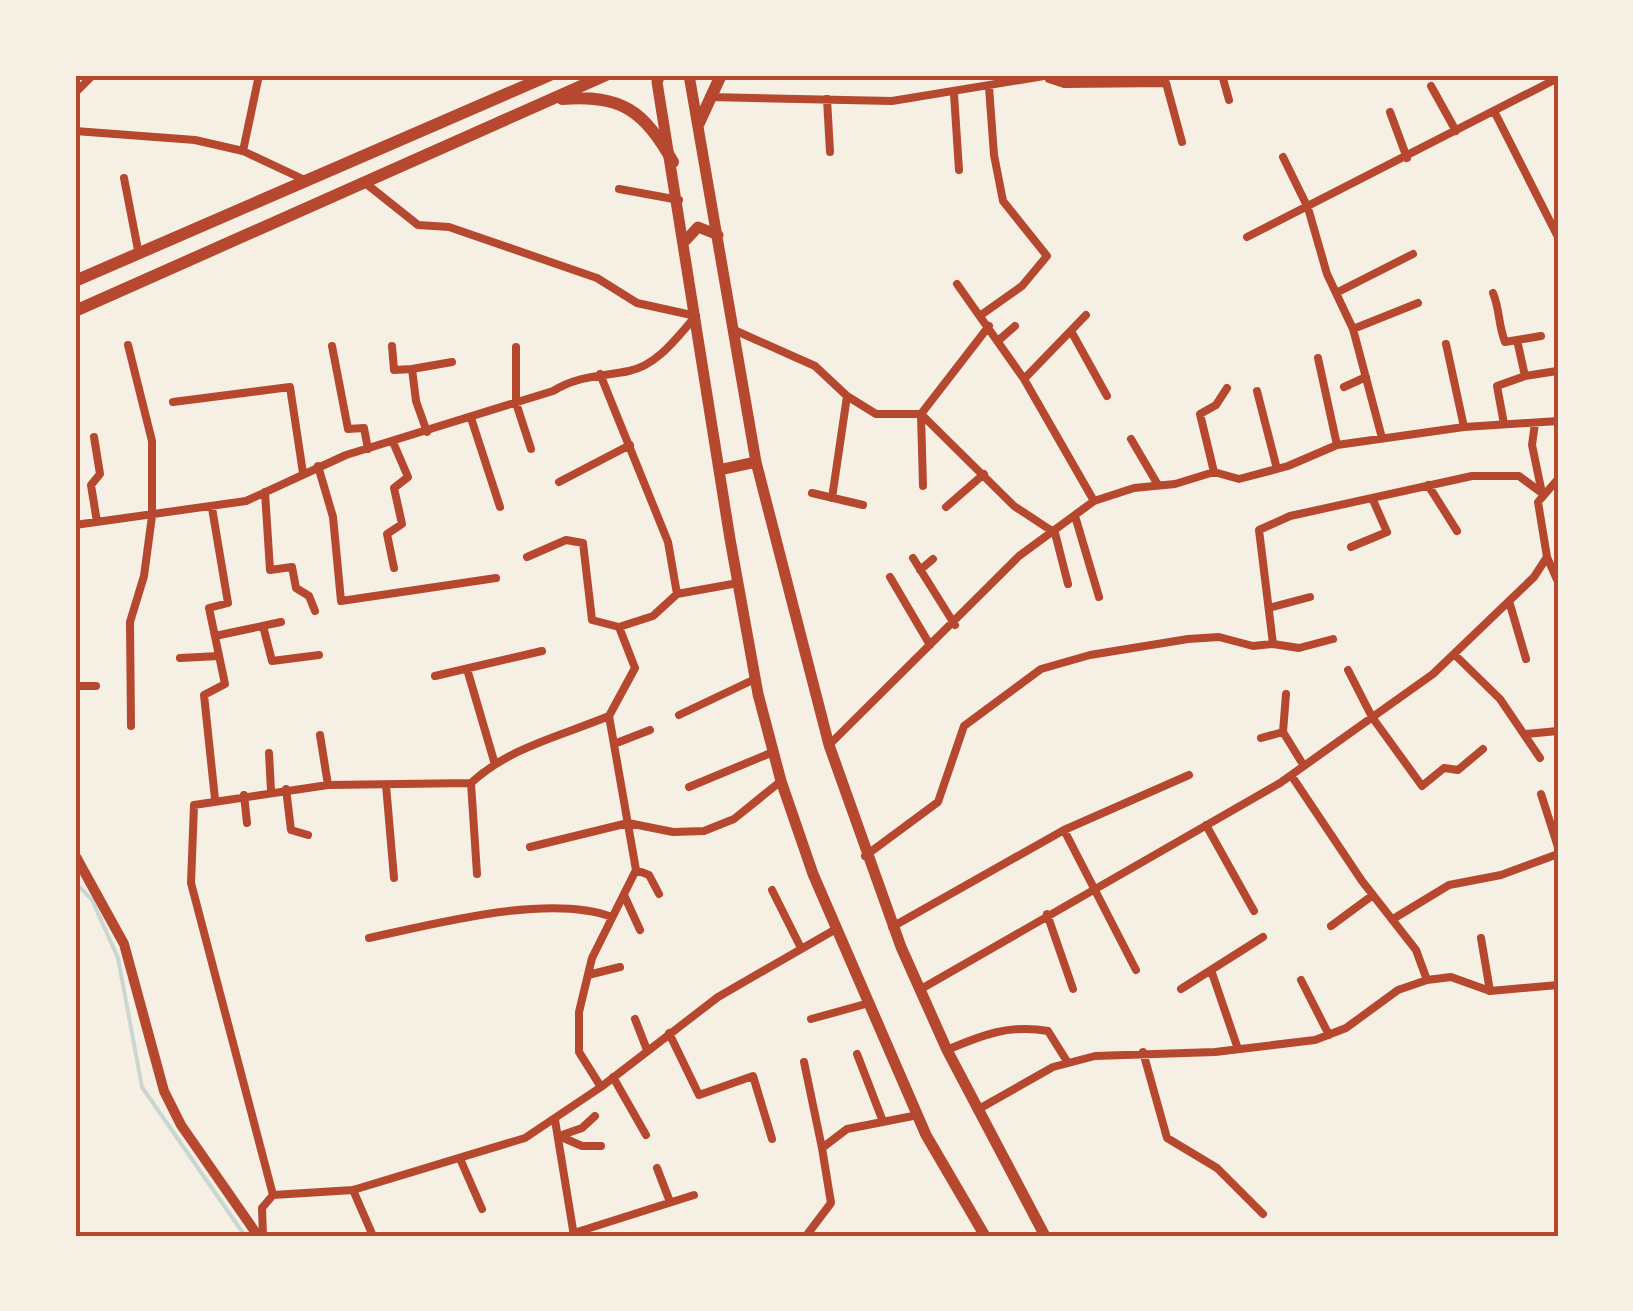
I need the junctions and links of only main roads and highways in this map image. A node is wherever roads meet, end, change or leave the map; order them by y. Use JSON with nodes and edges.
{"nodes":[{"id":1,"x":550,"y":75,"type":"edge"},
{"id":2,"x":606,"y":75,"type":"edge"},
{"id":3,"x":660,"y":75,"type":"edge"},
{"id":4,"x":689,"y":75,"type":"edge"},
{"id":5,"x":720,"y":75,"type":"edge"},
{"id":6,"x":549,"y":100,"type":"junction"},
{"id":7,"x":699,"y":122,"type":"junction"},
{"id":8,"x":673,"y":162,"type":"junction"},
{"id":9,"x":718,"y":234,"type":"junction"},
{"id":10,"x":685,"y":240,"type":"junction"},
{"id":11,"x":75,"y":282,"type":"edge"},
{"id":12,"x":75,"y":311,"type":"edge"},
{"id":13,"x":756,"y":462,"type":"junction"},
{"id":14,"x":719,"y":470,"type":"junction"},
{"id":15,"x":984,"y":1236,"type":"edge"},
{"id":16,"x":1045,"y":1236,"type":"edge"}],
"edges":[{"from":1,"to":11,"type":"main road"},
{"from":2,"to":6,"type":"main road"},
{"from":3,"to":8,"type":"main road"},
{"from":4,"to":7,"type":"main road"},
{"from":5,"to":7,"type":"main road"},
{"from":6,"to":8,"type":"main road"},
{"from":6,"to":12,"type":"main road"},
{"from":7,"to":9,"type":"main road"},
{"from":8,"to":10,"type":"main road"},
{"from":9,"to":10,"type":"main road"},
{"from":9,"to":13,"type":"main road"},
{"from":10,"to":14,"type":"main road"},
{"from":13,"to":14,"type":"main road"},
{"from":13,"to":16,"type":"main road"},
{"from":14,"to":15,"type":"main road"}]}
